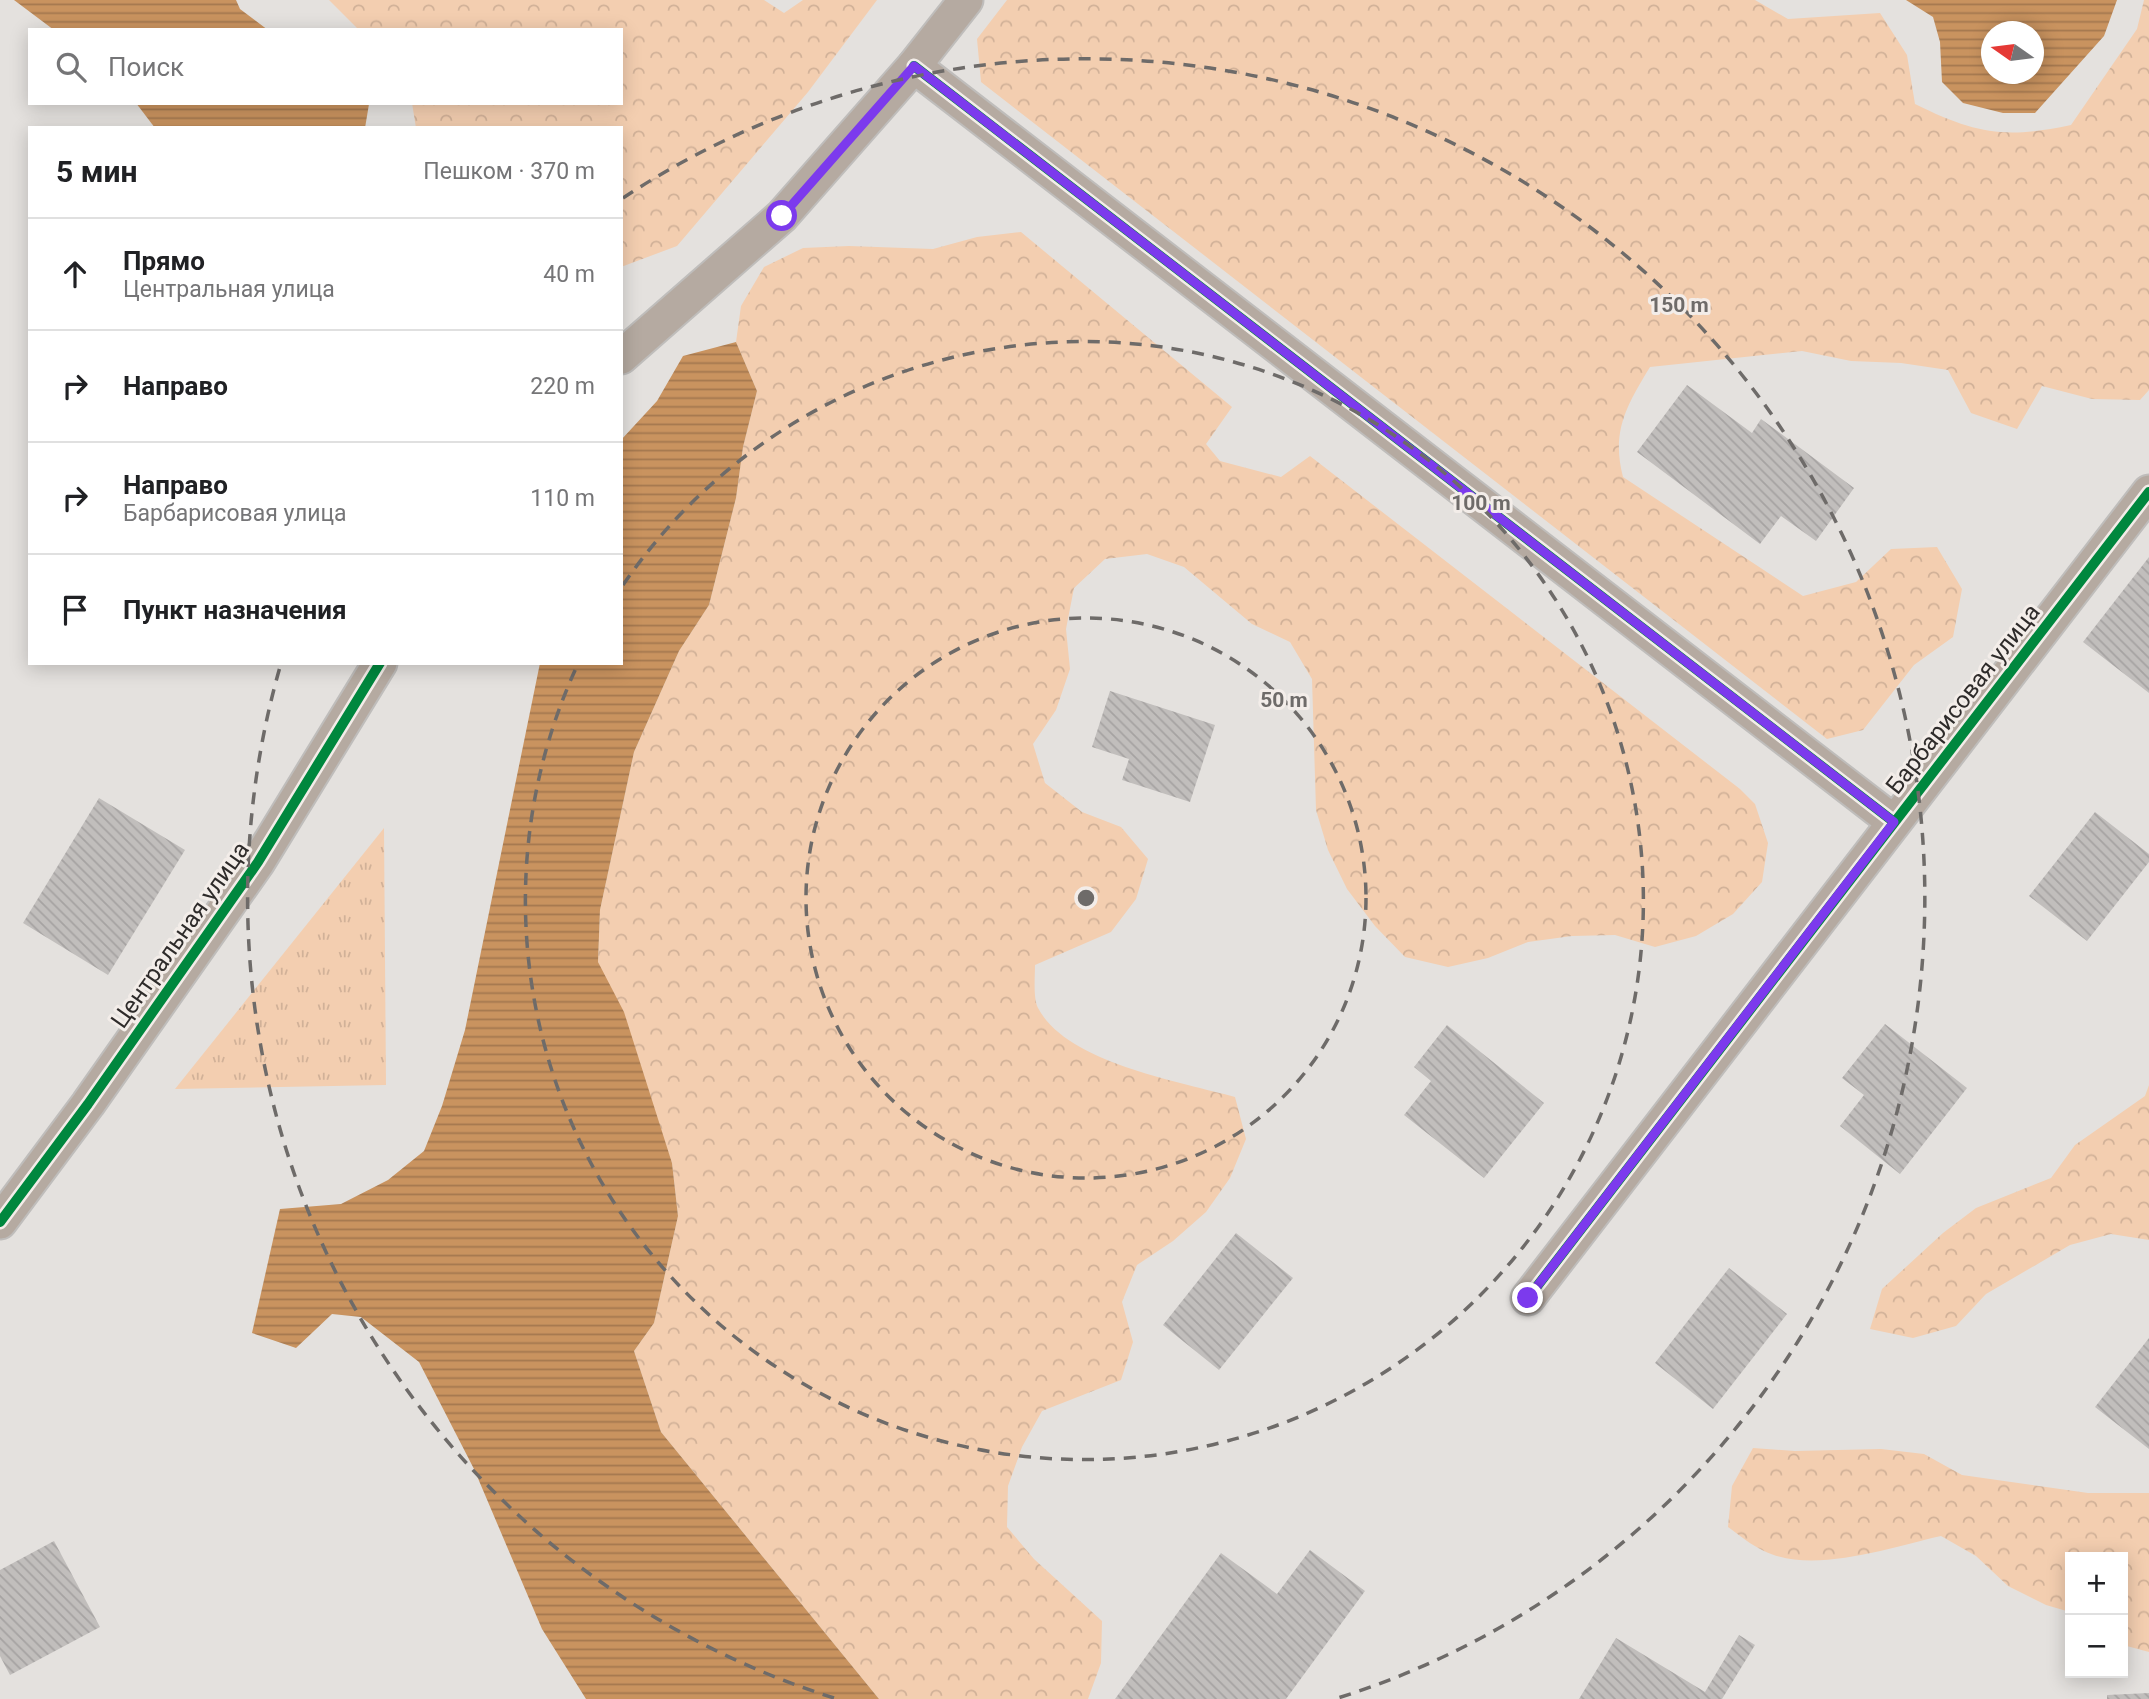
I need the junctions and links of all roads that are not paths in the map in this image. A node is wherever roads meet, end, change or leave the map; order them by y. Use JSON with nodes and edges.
{"nodes":[{"id":1,"x":966,"y":0,"type":"edge"},
{"id":2,"x":914,"y":66,"type":"junction"},
{"id":3,"x":623,"y":354,"type":"edge"},
{"id":4,"x":2149,"y":492,"type":"edge"},
{"id":5,"x":379,"y":665,"type":"edge"},
{"id":6,"x":1894,"y":822,"type":"junction"},
{"id":7,"x":0,"y":1222,"type":"edge"},
{"id":8,"x":1528,"y":1298,"type":"dead end"}],
"edges":[{"from":1,"to":2,"type":"street"},
{"from":2,"to":3,"type":"street"},
{"from":2,"to":6,"type":"street"},
{"from":4,"to":6,"type":"street","name":"Барбарисовая улица"},
{"from":5,"to":7,"type":"street","name":"Центральная улица"},
{"from":6,"to":8,"type":"street","name":"Барбарисовая улица"}]}
